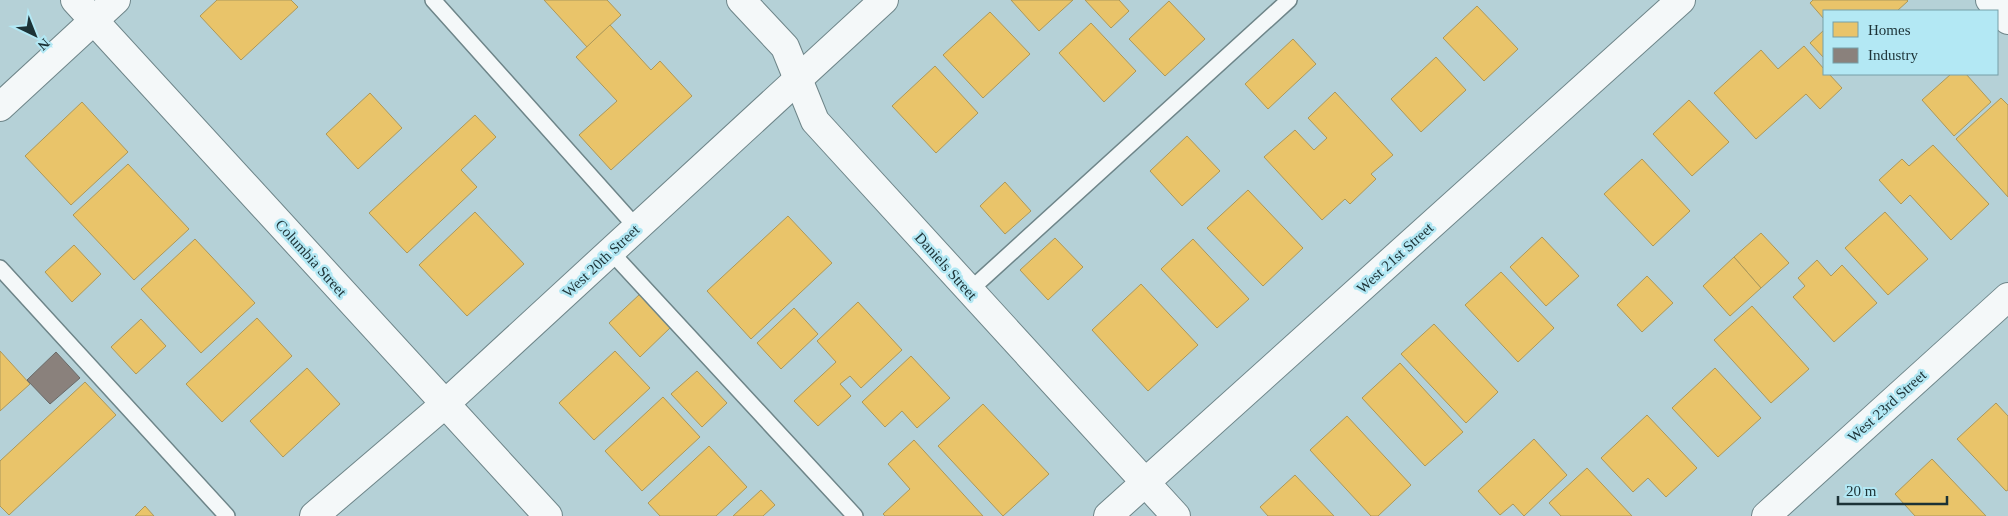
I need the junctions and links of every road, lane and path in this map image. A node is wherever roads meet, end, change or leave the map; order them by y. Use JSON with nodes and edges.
{"nodes":[{"id":1,"x":76,"y":0,"type":"edge"},
{"id":2,"x":116,"y":0,"type":"edge"},
{"id":3,"x":433,"y":0,"type":"edge"},
{"id":4,"x":741,"y":0,"type":"edge"},
{"id":5,"x":884,"y":0,"type":"edge"},
{"id":6,"x":1289,"y":0,"type":"edge"},
{"id":7,"x":1681,"y":0,"type":"edge"},
{"id":8,"x":1990,"y":0,"type":"edge"},
{"id":9,"x":2008,"y":20,"type":"edge"},
{"id":10,"x":94,"y":21,"type":"junction"},
{"id":11,"x":798,"y":80,"type":"junction"},
{"id":12,"x":0,"y":106,"type":"edge"},
{"id":13,"x":637,"y":228,"type":"junction"},
{"id":14,"x":611,"y":252,"type":"junction"},
{"id":15,"x":0,"y":268,"type":"edge"},
{"id":16,"x":969,"y":291,"type":"junction"},
{"id":17,"x":2008,"y":297,"type":"edge"},
{"id":18,"x":446,"y":404,"type":"junction"},
{"id":19,"x":1146,"y":482,"type":"junction"},
{"id":20,"x":227,"y":516,"type":"edge"},
{"id":21,"x":314,"y":516,"type":"edge"},
{"id":22,"x":548,"y":516,"type":"edge"},
{"id":23,"x":855,"y":516,"type":"edge"},
{"id":24,"x":1108,"y":516,"type":"edge"},
{"id":25,"x":1176,"y":516,"type":"edge"},
{"id":26,"x":1766,"y":516,"type":"edge"}],
"edges":[{"from":1,"to":10,"type":"street","name":"Columbia Street"},
{"from":2,"to":10,"type":"street"},
{"from":3,"to":13,"type":"lane"},
{"from":4,"to":11,"type":"street","name":"Daniels Street"},
{"from":5,"to":11,"type":"street","name":"West 20th Street"},
{"from":6,"to":16,"type":"lane"},
{"from":7,"to":19,"type":"street","name":"West 21st Street"},
{"from":8,"to":9,"type":"street"},
{"from":10,"to":12,"type":"street"},
{"from":10,"to":18,"type":"street","name":"Columbia Street"},
{"from":11,"to":13,"type":"street","name":"West 20th Street"},
{"from":11,"to":16,"type":"street","name":"Daniels Street"},
{"from":13,"to":14,"type":"street","name":"West 20th Street"},
{"from":14,"to":18,"type":"street","name":"West 20th Street"},
{"from":14,"to":23,"type":"lane"},
{"from":15,"to":20,"type":"lane"},
{"from":16,"to":19,"type":"street","name":"Daniels Street"},
{"from":17,"to":26,"type":"street","name":"West 23rd Street"},
{"from":18,"to":21,"type":"street","name":"West 20th Street"},
{"from":18,"to":22,"type":"street","name":"Columbia Street"},
{"from":19,"to":24,"type":"street","name":"West 21st Street"},
{"from":19,"to":25,"type":"street","name":"Daniels Street"}]}
